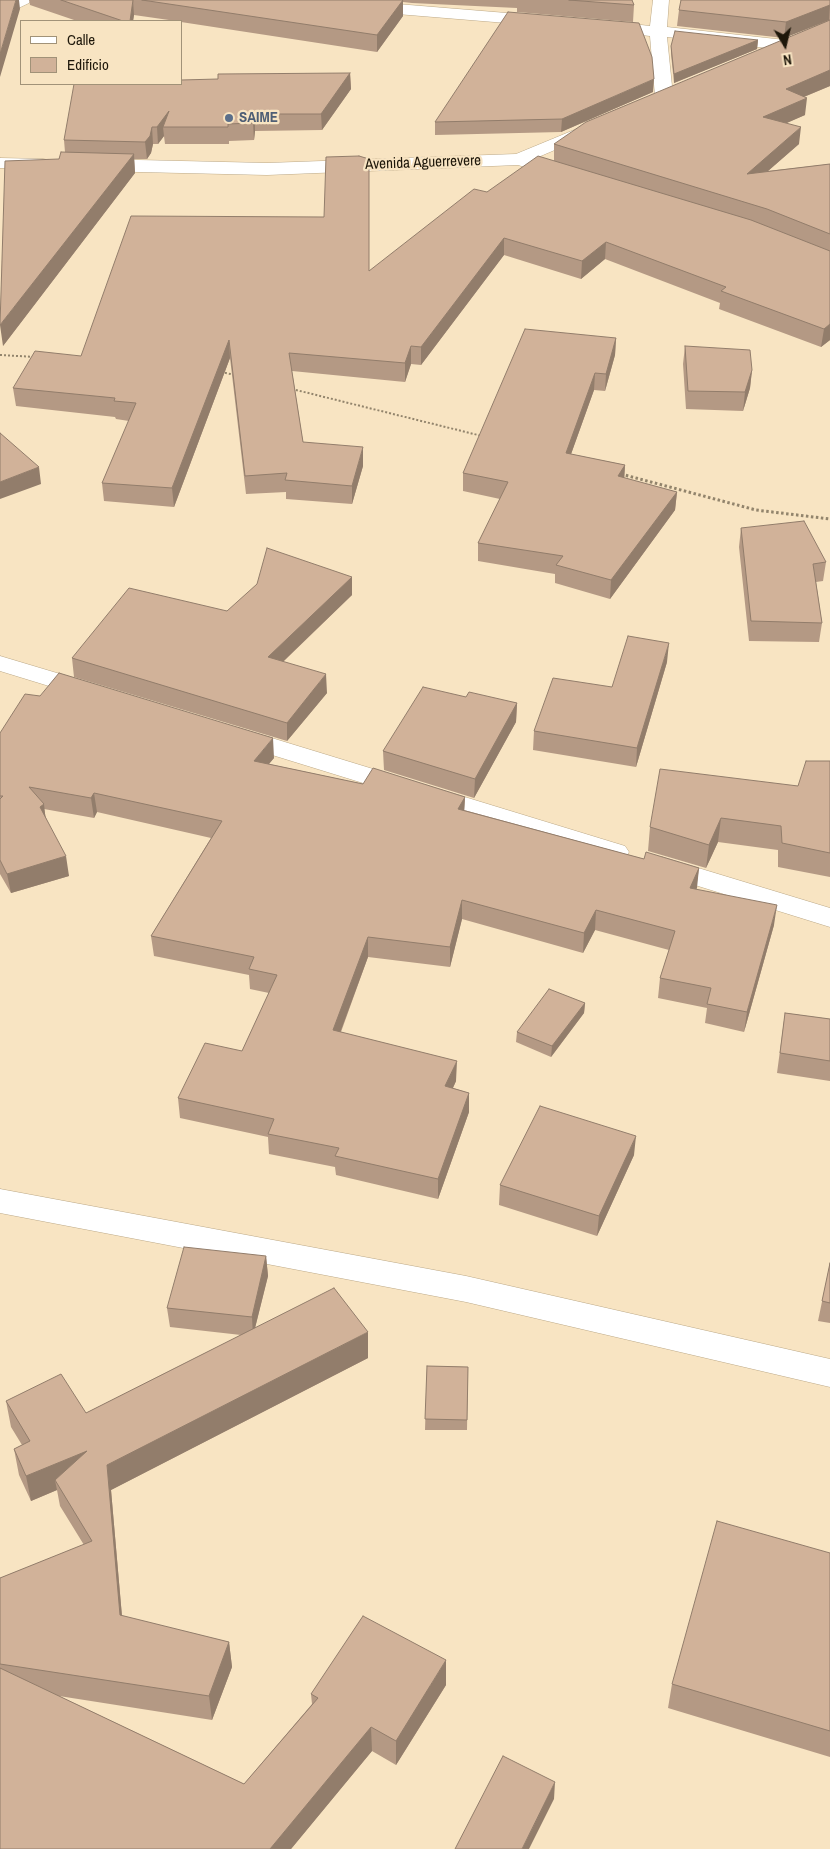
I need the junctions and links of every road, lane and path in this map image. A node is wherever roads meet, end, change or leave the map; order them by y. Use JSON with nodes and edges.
{"nodes":[{"id":1,"x":23,"y":0,"type":"edge"},
{"id":2,"x":343,"y":0,"type":"edge"},
{"id":3,"x":661,"y":0,"type":"edge"},
{"id":4,"x":0,"y":12,"type":"edge"},
{"id":5,"x":561,"y":23,"type":"edge"},
{"id":6,"x":590,"y":25,"type":"edge"},
{"id":7,"x":658,"y":31,"type":"junction"},
{"id":8,"x":803,"y":38,"type":"edge"},
{"id":9,"x":785,"y":45,"type":"junction"},
{"id":10,"x":750,"y":60,"type":"edge"},
{"id":11,"x":682,"y":89,"type":"edge"},
{"id":12,"x":664,"y":96,"type":"junction"},
{"id":13,"x":646,"y":104,"type":"edge"},
{"id":14,"x":610,"y":120,"type":"edge"},
{"id":15,"x":519,"y":159,"type":"junction"},
{"id":16,"x":0,"y":163,"type":"edge"},
{"id":17,"x":59,"y":164,"type":"edge"},
{"id":18,"x":79,"y":164,"type":"edge"},
{"id":19,"x":586,"y":180,"type":"edge"},
{"id":20,"x":0,"y":355,"type":"edge"},
{"id":21,"x":39,"y":357,"type":"edge"},
{"id":22,"x":213,"y":370,"type":"edge"},
{"id":23,"x":242,"y":377,"type":"edge"},
{"id":24,"x":290,"y":389,"type":"edge"},
{"id":25,"x":490,"y":438,"type":"edge"},
{"id":26,"x":614,"y":472,"type":"edge"},
{"id":27,"x":830,"y":520,"type":"edge"},
{"id":28,"x":0,"y":663,"type":"edge"},
{"id":29,"x":114,"y":698,"type":"edge"},
{"id":30,"x":219,"y":730,"type":"edge"},
{"id":31,"x":830,"y":918,"type":"edge"},
{"id":32,"x":0,"y":1200,"type":"edge"},
{"id":33,"x":830,"y":1373,"type":"edge"}],
"edges":[{"from":1,"to":4,"type":"street"},
{"from":2,"to":5,"type":"street"},
{"from":3,"to":7,"type":"street"},
{"from":6,"to":7,"type":"street"},
{"from":7,"to":9,"type":"street"},
{"from":7,"to":12,"type":"street"},
{"from":8,"to":9,"type":"street"},
{"from":9,"to":10,"type":"street"},
{"from":11,"to":12,"type":"street"},
{"from":12,"to":13,"type":"street"},
{"from":14,"to":15,"type":"street"},
{"from":15,"to":18,"type":"street","name":"Avenida Aguerrevere"},
{"from":15,"to":19,"type":"street","name":"Avenida Aguerrevere"},
{"from":16,"to":17,"type":"street"},
{"from":20,"to":21,"type":"path"},
{"from":22,"to":23,"type":"path"},
{"from":24,"to":25,"type":"path"},
{"from":26,"to":27,"type":"path"},
{"from":28,"to":29,"type":"street"},
{"from":30,"to":31,"type":"street"},
{"from":32,"to":33,"type":"street"}]}
